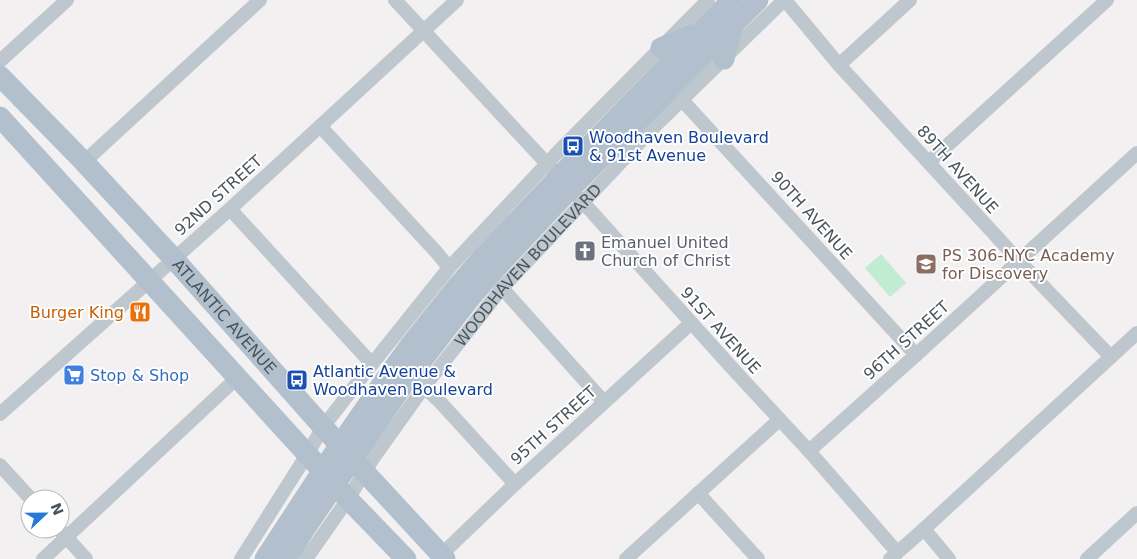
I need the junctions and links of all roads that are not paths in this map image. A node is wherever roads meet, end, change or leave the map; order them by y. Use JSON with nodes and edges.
{"nodes":[{"id":1,"x":67,"y":0,"type":"edge"},
{"id":2,"x":260,"y":0,"type":"edge"},
{"id":3,"x":395,"y":0,"type":"edge"},
{"id":4,"x":457,"y":0,"type":"edge"},
{"id":5,"x":708,"y":0,"type":"edge"},
{"id":6,"x":732,"y":0,"type":"edge"},
{"id":7,"x":758,"y":0,"type":"edge"},
{"id":8,"x":785,"y":0,"type":"edge"},
{"id":9,"x":910,"y":0,"type":"edge"},
{"id":10,"x":1107,"y":0,"type":"edge"},
{"id":11,"x":733,"y":25,"type":"junction"},
{"id":12,"x":423,"y":31,"type":"junction"},
{"id":13,"x":702,"y":31,"type":"junction"},
{"id":14,"x":661,"y":48,"type":"junction"},
{"id":15,"x":724,"y":59,"type":"junction"},
{"id":16,"x":0,"y":61,"type":"edge"},
{"id":17,"x":839,"y":65,"type":"junction"},
{"id":18,"x":0,"y":76,"type":"edge"},
{"id":19,"x":682,"y":100,"type":"junction"},
{"id":20,"x":0,"y":117,"type":"edge"},
{"id":21,"x":320,"y":126,"type":"junction"},
{"id":22,"x":1137,"y":153,"type":"edge"},
{"id":23,"x":84,"y":162,"type":"junction"},
{"id":24,"x":929,"y":162,"type":"junction"},
{"id":25,"x":565,"y":183,"type":"junction"},
{"id":26,"x":230,"y":209,"type":"junction"},
{"id":27,"x":174,"y":259,"type":"junction"},
{"id":28,"x":1019,"y":261,"type":"junction"},
{"id":29,"x":449,"y":268,"type":"junction"},
{"id":30,"x":149,"y":280,"type":"junction"},
{"id":31,"x":502,"y":288,"type":"junction"},
{"id":32,"x":691,"y":323,"type":"junction"},
{"id":33,"x":1137,"y":333,"type":"edge"},
{"id":34,"x":916,"y":355,"type":"junction"},
{"id":35,"x":1110,"y":357,"type":"junction"},
{"id":36,"x":372,"y":364,"type":"junction"},
{"id":37,"x":238,"y":377,"type":"junction"},
{"id":38,"x":424,"y":388,"type":"junction"},
{"id":39,"x":604,"y":402,"type":"junction"},
{"id":40,"x":0,"y":414,"type":"edge"},
{"id":41,"x":779,"y":420,"type":"junction"},
{"id":42,"x":323,"y":427,"type":"junction"},
{"id":43,"x":809,"y":450,"type":"junction"},
{"id":44,"x":308,"y":454,"type":"junction"},
{"id":45,"x":0,"y":465,"type":"edge"},
{"id":46,"x":364,"y":472,"type":"junction"},
{"id":47,"x":515,"y":484,"type":"junction"},
{"id":48,"x":22,"y":489,"type":"edge"},
{"id":49,"x":698,"y":493,"type":"junction"},
{"id":50,"x":348,"y":499,"type":"junction"},
{"id":51,"x":1137,"y":513,"type":"edge"},
{"id":52,"x":300,"y":520,"type":"junction"},
{"id":53,"x":70,"y":526,"type":"edge"},
{"id":54,"x":924,"y":529,"type":"junction"},
{"id":55,"x":57,"y":539,"type":"edge"},
{"id":56,"x":68,"y":539,"type":"edge"},
{"id":57,"x":894,"y":556,"type":"edge"},
{"id":58,"x":241,"y":557,"type":"edge"},
{"id":59,"x":443,"y":557,"type":"edge"},
{"id":60,"x":42,"y":559,"type":"edge"},
{"id":61,"x":86,"y":559,"type":"edge"},
{"id":62,"x":265,"y":559,"type":"edge"},
{"id":63,"x":286,"y":559,"type":"edge"},
{"id":64,"x":306,"y":559,"type":"edge"},
{"id":65,"x":406,"y":559,"type":"edge"},
{"id":66,"x":626,"y":559,"type":"edge"},
{"id":67,"x":758,"y":559,"type":"edge"},
{"id":68,"x":949,"y":559,"type":"edge"},
{"id":69,"x":1087,"y":559,"type":"edge"}],
"edges":[{"from":1,"to":16,"type":"street"},
{"from":2,"to":23,"type":"street"},
{"from":3,"to":12,"type":"street","name":"91ST AVENUE"},
{"from":4,"to":12,"type":"street","name":"92ND STREET"},
{"from":5,"to":14,"type":"street","name":"WOODHAVEN BOULEVARD"},
{"from":6,"to":13,"type":"main road","name":"WOODHAVEN BOULEVARD"},
{"from":7,"to":11,"type":"main road","name":"WOODHAVEN BOULEVARD"},
{"from":8,"to":15,"type":"street","name":"WOODHAVEN BOULEVARD"},
{"from":8,"to":17,"type":"street","name":"89TH AVENUE"},
{"from":9,"to":17,"type":"street"},
{"from":10,"to":24,"type":"street"},
{"from":11,"to":15,"type":"main road"},
{"from":11,"to":25,"type":"main road","name":"WOODHAVEN BOULEVARD"},
{"from":12,"to":21,"type":"street","name":"92ND STREET"},
{"from":12,"to":25,"type":"street","name":"91ST AVENUE"},
{"from":13,"to":14,"type":"main road"},
{"from":13,"to":25,"type":"main road","name":"WOODHAVEN BOULEVARD"},
{"from":14,"to":25,"type":"street","name":"WOODHAVEN BOULEVARD"},
{"from":15,"to":19,"type":"street","name":"WOODHAVEN BOULEVARD"},
{"from":17,"to":24,"type":"street","name":"89TH AVENUE"},
{"from":18,"to":23,"type":"main road","name":"ATLANTIC AVENUE"},
{"from":19,"to":25,"type":"street","name":"WOODHAVEN BOULEVARD"},
{"from":19,"to":34,"type":"street","name":"90TH AVENUE"},
{"from":20,"to":30,"type":"main road","name":"ATLANTIC AVENUE"},
{"from":21,"to":26,"type":"street","name":"92ND STREET"},
{"from":21,"to":29,"type":"street"},
{"from":22,"to":28,"type":"street","name":"96TH STREET"},
{"from":23,"to":27,"type":"main road","name":"ATLANTIC AVENUE"},
{"from":24,"to":28,"type":"street","name":"89TH AVENUE"},
{"from":25,"to":29,"type":"street","name":"WOODHAVEN BOULEVARD"},
{"from":25,"to":31,"type":"street","name":"WOODHAVEN BOULEVARD"},
{"from":25,"to":32,"type":"street","name":"91ST AVENUE"},
{"from":25,"to":52,"type":"main road","name":"WOODHAVEN BOULEVARD"},
{"from":26,"to":27,"type":"street","name":"92ND STREET"},
{"from":26,"to":36,"type":"street"},
{"from":27,"to":30,"type":"street","name":"92ND STREET"},
{"from":27,"to":42,"type":"main road","name":"ATLANTIC AVENUE"},
{"from":28,"to":34,"type":"street","name":"96TH STREET"},
{"from":28,"to":35,"type":"street","name":"89TH AVENUE"},
{"from":29,"to":36,"type":"street","name":"WOODHAVEN BOULEVARD"},
{"from":30,"to":37,"type":"main road","name":"ATLANTIC AVENUE"},
{"from":30,"to":40,"type":"street","name":"92ND STREET"},
{"from":31,"to":38,"type":"street","name":"WOODHAVEN BOULEVARD"},
{"from":31,"to":39,"type":"street"},
{"from":32,"to":39,"type":"street","name":"95TH STREET"},
{"from":32,"to":41,"type":"street","name":"91ST AVENUE"},
{"from":33,"to":35,"type":"street"},
{"from":34,"to":43,"type":"street","name":"96TH STREET"},
{"from":35,"to":54,"type":"street"},
{"from":36,"to":42,"type":"street","name":"WOODHAVEN BOULEVARD"},
{"from":37,"to":44,"type":"main road","name":"ATLANTIC AVENUE"},
{"from":37,"to":53,"type":"street"},
{"from":38,"to":46,"type":"street","name":"WOODHAVEN BOULEVARD"},
{"from":38,"to":47,"type":"street"},
{"from":39,"to":47,"type":"street","name":"95TH STREET"},
{"from":41,"to":43,"type":"street","name":"91ST AVENUE"},
{"from":41,"to":49,"type":"street"},
{"from":42,"to":44,"type":"street","name":"WOODHAVEN BOULEVARD"},
{"from":42,"to":46,"type":"main road","name":"ATLANTIC AVENUE"},
{"from":43,"to":57,"type":"street","name":"91ST AVENUE"},
{"from":44,"to":50,"type":"main road","name":"ATLANTIC AVENUE"},
{"from":44,"to":58,"type":"street"},
{"from":45,"to":48,"type":"street"},
{"from":46,"to":50,"type":"street","name":"WOODHAVEN BOULEVARD"},
{"from":46,"to":59,"type":"main road","name":"ATLANTIC AVENUE"},
{"from":47,"to":59,"type":"street","name":"95TH STREET"},
{"from":49,"to":66,"type":"street"},
{"from":49,"to":67,"type":"street"},
{"from":50,"to":64,"type":"street","name":"WOODHAVEN BOULEVARD"},
{"from":50,"to":65,"type":"main road","name":"ATLANTIC AVENUE"},
{"from":51,"to":69,"type":"street"},
{"from":52,"to":62,"type":"main road","name":"WOODHAVEN BOULEVARD"},
{"from":52,"to":63,"type":"main road","name":"WOODHAVEN BOULEVARD"},
{"from":54,"to":57,"type":"street"},
{"from":54,"to":68,"type":"street"},
{"from":55,"to":60,"type":"street"},
{"from":56,"to":61,"type":"street"}]}
